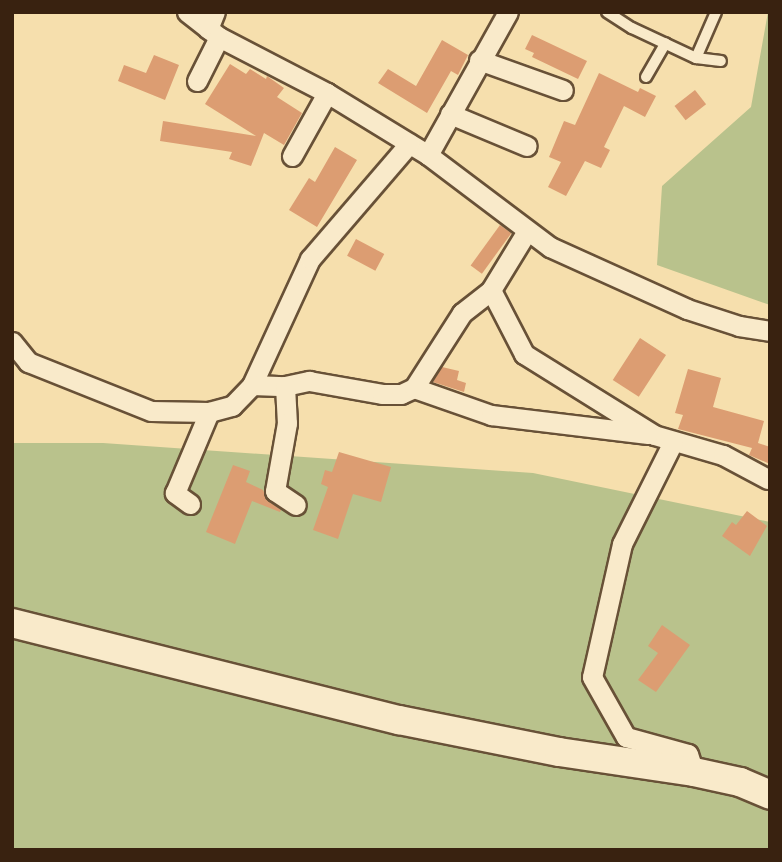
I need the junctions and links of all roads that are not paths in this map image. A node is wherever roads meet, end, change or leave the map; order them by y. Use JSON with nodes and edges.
{"nodes":[{"id":1,"x":187,"y":12,"type":"edge"},
{"id":2,"x":607,"y":12,"type":"edge"},
{"id":3,"x":716,"y":12,"type":"edge"},
{"id":4,"x":505,"y":14,"type":"edge"},
{"id":5,"x":214,"y":26,"type":"edge"},
{"id":6,"x":666,"y":43,"type":"junction"},
{"id":7,"x":696,"y":58,"type":"junction"},
{"id":8,"x":479,"y":60,"type":"junction"},
{"id":9,"x":721,"y":61,"type":"dead end"},
{"id":10,"x":646,"y":77,"type":"dead end"},
{"id":11,"x":197,"y":81,"type":"dead end"},
{"id":12,"x":563,"y":90,"type":"dead end"},
{"id":13,"x":327,"y":93,"type":"junction"},
{"id":14,"x":450,"y":114,"type":"junction"},
{"id":15,"x":409,"y":144,"type":"junction"},
{"id":16,"x":527,"y":146,"type":"dead end"},
{"id":17,"x":428,"y":155,"type":"junction"},
{"id":18,"x":292,"y":156,"type":"dead end"},
{"id":19,"x":527,"y":231,"type":"junction"},
{"id":20,"x":491,"y":290,"type":"junction"},
{"id":21,"x":770,"y":331,"type":"edge"},
{"id":22,"x":12,"y":342,"type":"edge"},
{"id":23,"x":252,"y":385,"type":"junction"},
{"id":24,"x":285,"y":386,"type":"junction"},
{"id":25,"x":414,"y":388,"type":"junction"},
{"id":26,"x":209,"y":412,"type":"junction"},
{"id":27,"x":654,"y":435,"type":"junction"},
{"id":28,"x":673,"y":442,"type":"junction"},
{"id":29,"x":768,"y":479,"type":"dead end"},
{"id":30,"x":190,"y":504,"type":"dead end"},
{"id":31,"x":296,"y":505,"type":"dead end"},
{"id":32,"x":12,"y":623,"type":"edge"},
{"id":33,"x":694,"y":772,"type":"junction"},
{"id":34,"x":770,"y":795,"type":"edge"}],
"edges":[{"from":1,"to":5,"type":"street"},
{"from":2,"to":6,"type":"lane"},
{"from":3,"to":7,"type":"lane"},
{"from":4,"to":8,"type":"street"},
{"from":5,"to":11,"type":"street"},
{"from":5,"to":13,"type":"street"},
{"from":6,"to":7,"type":"lane"},
{"from":6,"to":10,"type":"lane"},
{"from":7,"to":9,"type":"lane"},
{"from":8,"to":12,"type":"street"},
{"from":8,"to":14,"type":"street"},
{"from":13,"to":15,"type":"street"},
{"from":13,"to":18,"type":"street"},
{"from":14,"to":16,"type":"street"},
{"from":14,"to":17,"type":"street"},
{"from":15,"to":17,"type":"street"},
{"from":15,"to":23,"type":"street"},
{"from":17,"to":19,"type":"street"},
{"from":19,"to":20,"type":"street"},
{"from":19,"to":21,"type":"street"},
{"from":20,"to":25,"type":"street"},
{"from":20,"to":27,"type":"street"},
{"from":22,"to":26,"type":"street"},
{"from":23,"to":24,"type":"street"},
{"from":23,"to":26,"type":"street"},
{"from":24,"to":25,"type":"street"},
{"from":24,"to":31,"type":"street"},
{"from":25,"to":27,"type":"street"},
{"from":26,"to":30,"type":"street"},
{"from":27,"to":28,"type":"street"},
{"from":28,"to":29,"type":"street"},
{"from":28,"to":33,"type":"street"},
{"from":32,"to":33,"type":"street"},
{"from":33,"to":34,"type":"street"}]}
